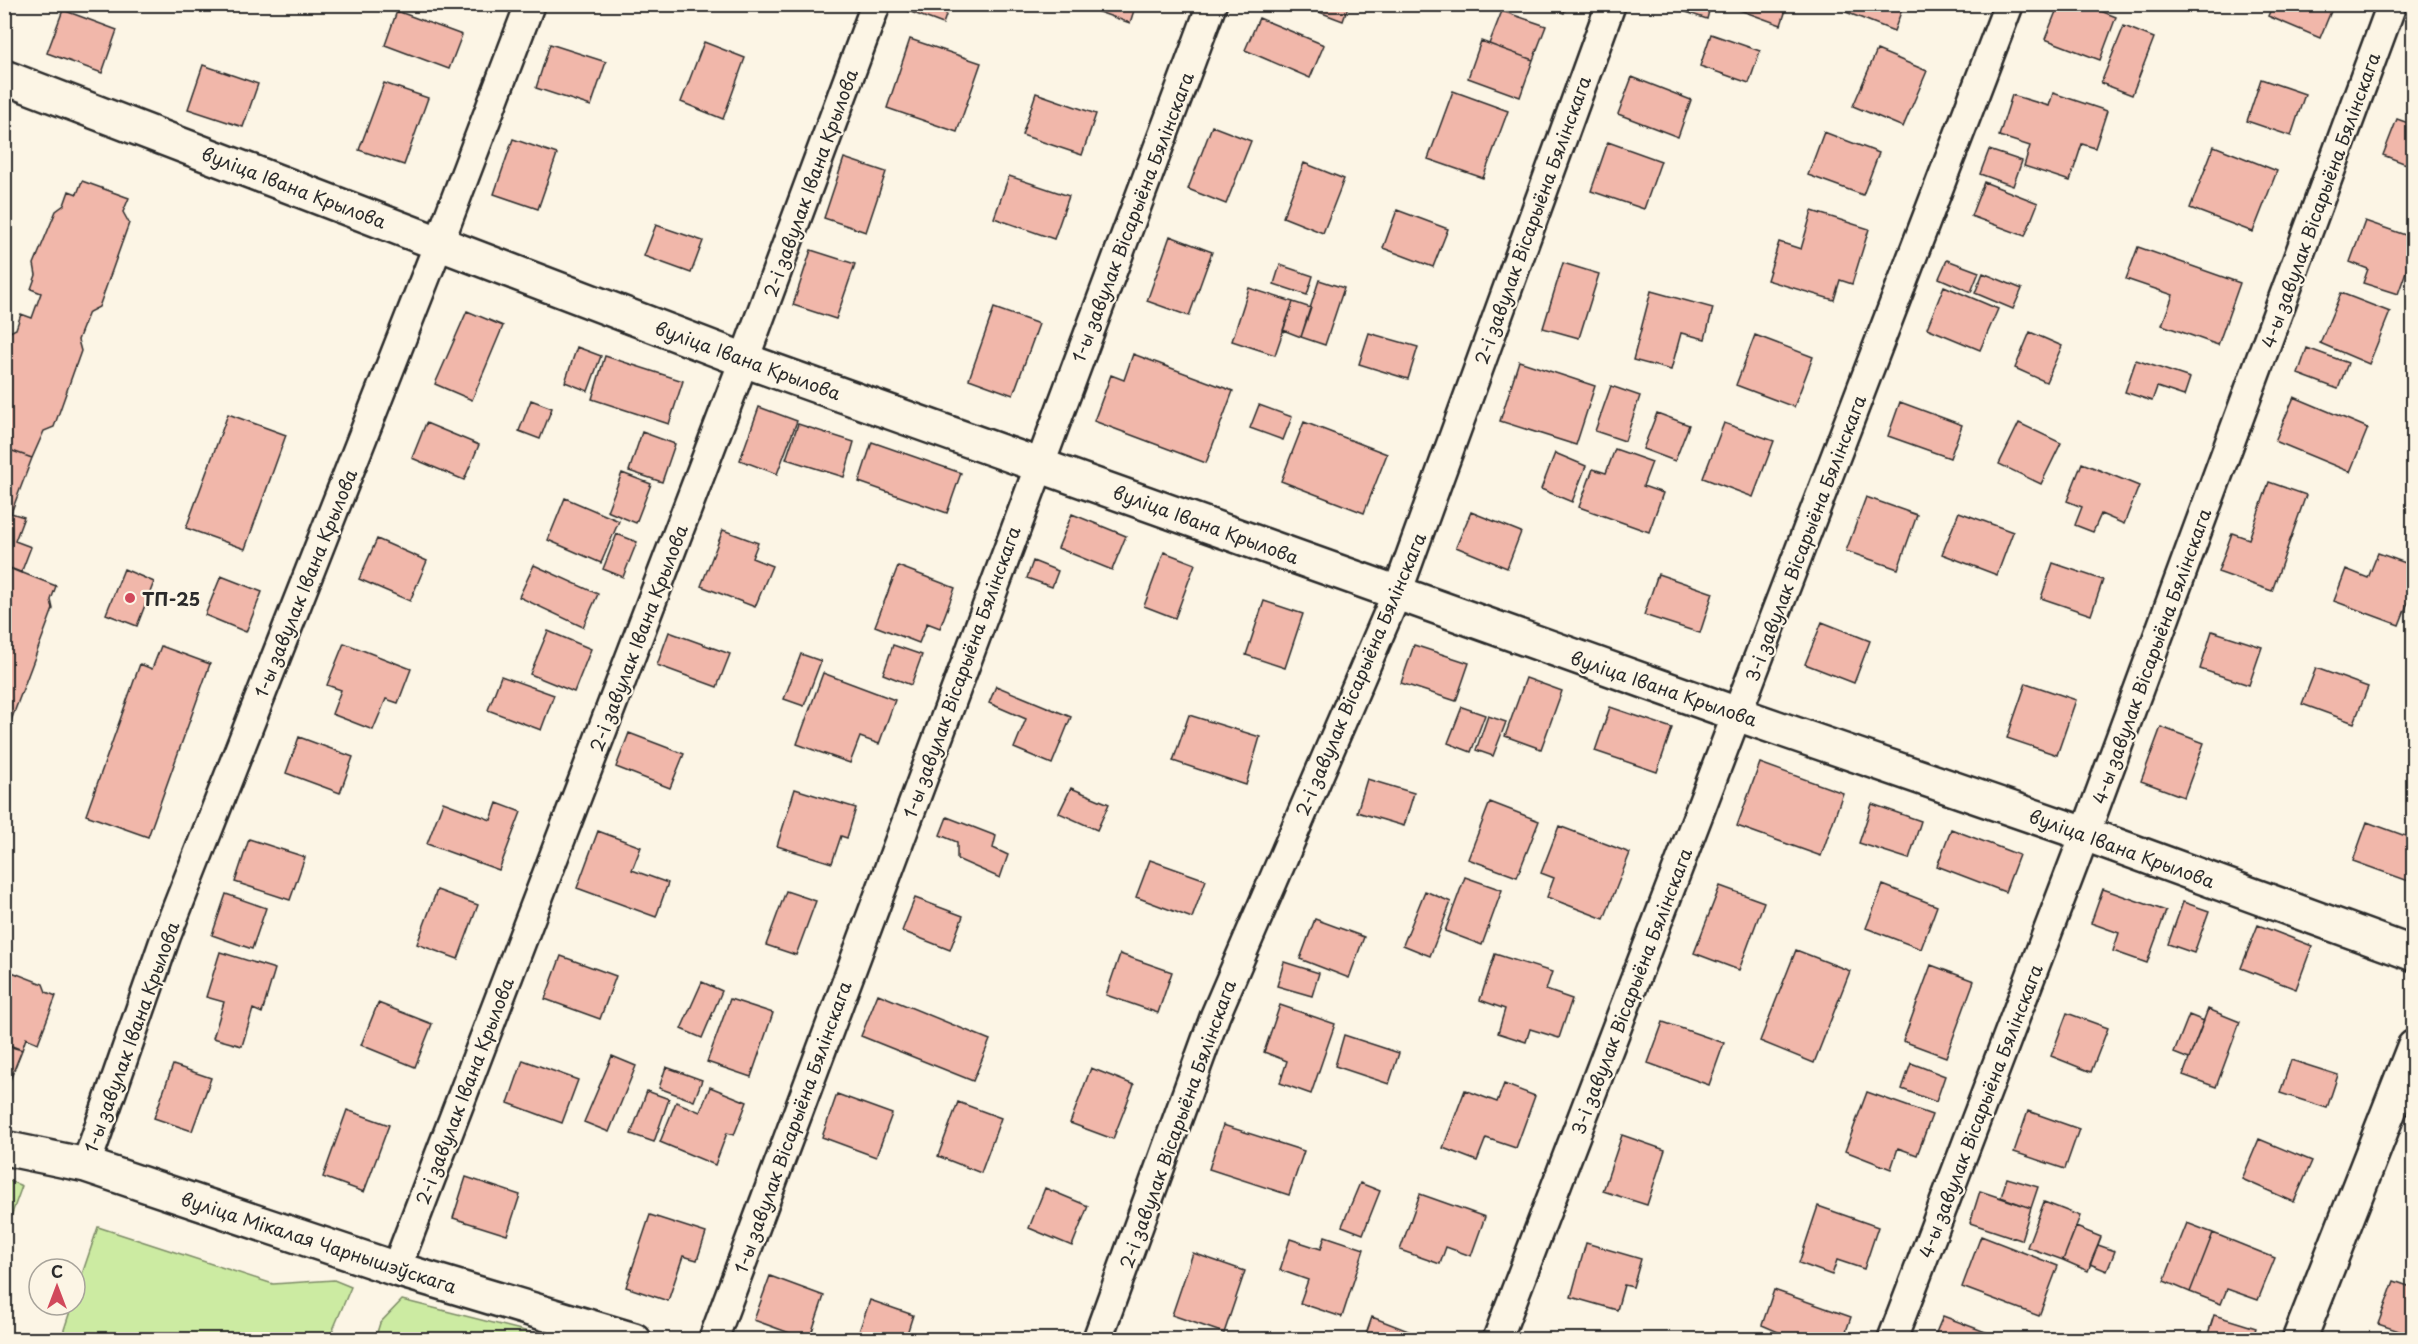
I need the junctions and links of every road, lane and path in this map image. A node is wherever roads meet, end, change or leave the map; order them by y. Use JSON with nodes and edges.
{"nodes":[{"id":1,"x":530,"y":4,"type":"edge"},
{"id":2,"x":876,"y":4,"type":"edge"},
{"id":3,"x":1212,"y":4,"type":"edge"},
{"id":4,"x":1611,"y":4,"type":"edge"},
{"id":5,"x":2009,"y":4,"type":"edge"},
{"id":6,"x":2392,"y":4,"type":"edge"},
{"id":7,"x":4,"y":77,"type":"edge"},
{"id":8,"x":439,"y":243,"type":"junction"},
{"id":9,"x":744,"y":360,"type":"junction"},
{"id":10,"x":1039,"y":464,"type":"junction"},
{"id":11,"x":1397,"y":593,"type":"junction"},
{"id":12,"x":1737,"y":714,"type":"junction"},
{"id":13,"x":2085,"y":834,"type":"junction"},
{"id":14,"x":2414,"y":954,"type":"edge"},
{"id":15,"x":2414,"y":1047,"type":"edge"},
{"id":16,"x":4,"y":1149,"type":"edge"},
{"id":17,"x":86,"y":1165,"type":"junction"},
{"id":18,"x":396,"y":1269,"type":"junction"},
{"id":19,"x":634,"y":1340,"type":"edge"},
{"id":20,"x":713,"y":1340,"type":"edge"},
{"id":21,"x":1097,"y":1340,"type":"edge"},
{"id":22,"x":1497,"y":1340,"type":"edge"},
{"id":23,"x":1892,"y":1340,"type":"edge"},
{"id":24,"x":2299,"y":1340,"type":"edge"}],
"edges":[{"from":1,"to":8,"type":"street","name":"1-ы завулак Івана Крылова"},
{"from":2,"to":9,"type":"street","name":"2-і завулак Івана Крылова"},
{"from":3,"to":10,"type":"street","name":"1-ы завулак Вісарыёна Бялінскага"},
{"from":4,"to":11,"type":"street","name":"2-і завулак Вісарыёна Бялінскага"},
{"from":5,"to":12,"type":"street","name":"3-і завулак Вісарыёна Бялінскага"},
{"from":6,"to":13,"type":"street","name":"4-ы завулак Вісарыёна Бялінскага"},
{"from":7,"to":8,"type":"street","name":"вуліца Івана Крылова"},
{"from":8,"to":9,"type":"street","name":"вуліца Івана Крылова"},
{"from":8,"to":17,"type":"street","name":"1-ы завулак Івана Крылова"},
{"from":9,"to":10,"type":"street","name":"вуліца Івана Крылова"},
{"from":9,"to":18,"type":"street","name":"2-і завулак Івана Крылова"},
{"from":10,"to":11,"type":"street","name":"вуліца Івана Крылова"},
{"from":10,"to":20,"type":"street","name":"1-ы завулак Вісарыёна Бялінскага"},
{"from":11,"to":12,"type":"street","name":"вуліца Івана Крылова"},
{"from":11,"to":21,"type":"street","name":"2-і завулак Вісарыёна Бялінскага"},
{"from":12,"to":13,"type":"street","name":"вуліца Івана Крылова"},
{"from":12,"to":22,"type":"street","name":"3-і завулак Вісарыёна Бялінскага"},
{"from":13,"to":14,"type":"street","name":"вуліца Івана Крылова"},
{"from":13,"to":23,"type":"street","name":"4-ы завулак Вісарыёна Бялінскага"},
{"from":15,"to":24,"type":"street"},
{"from":16,"to":17,"type":"street","name":"вуліца Мікалая Чарнышэўскага"},
{"from":17,"to":18,"type":"street","name":"вуліца Мікалая Чарнышэўскага"},
{"from":18,"to":19,"type":"street","name":"вуліца Мікалая Чарнышэўскага"}]}
